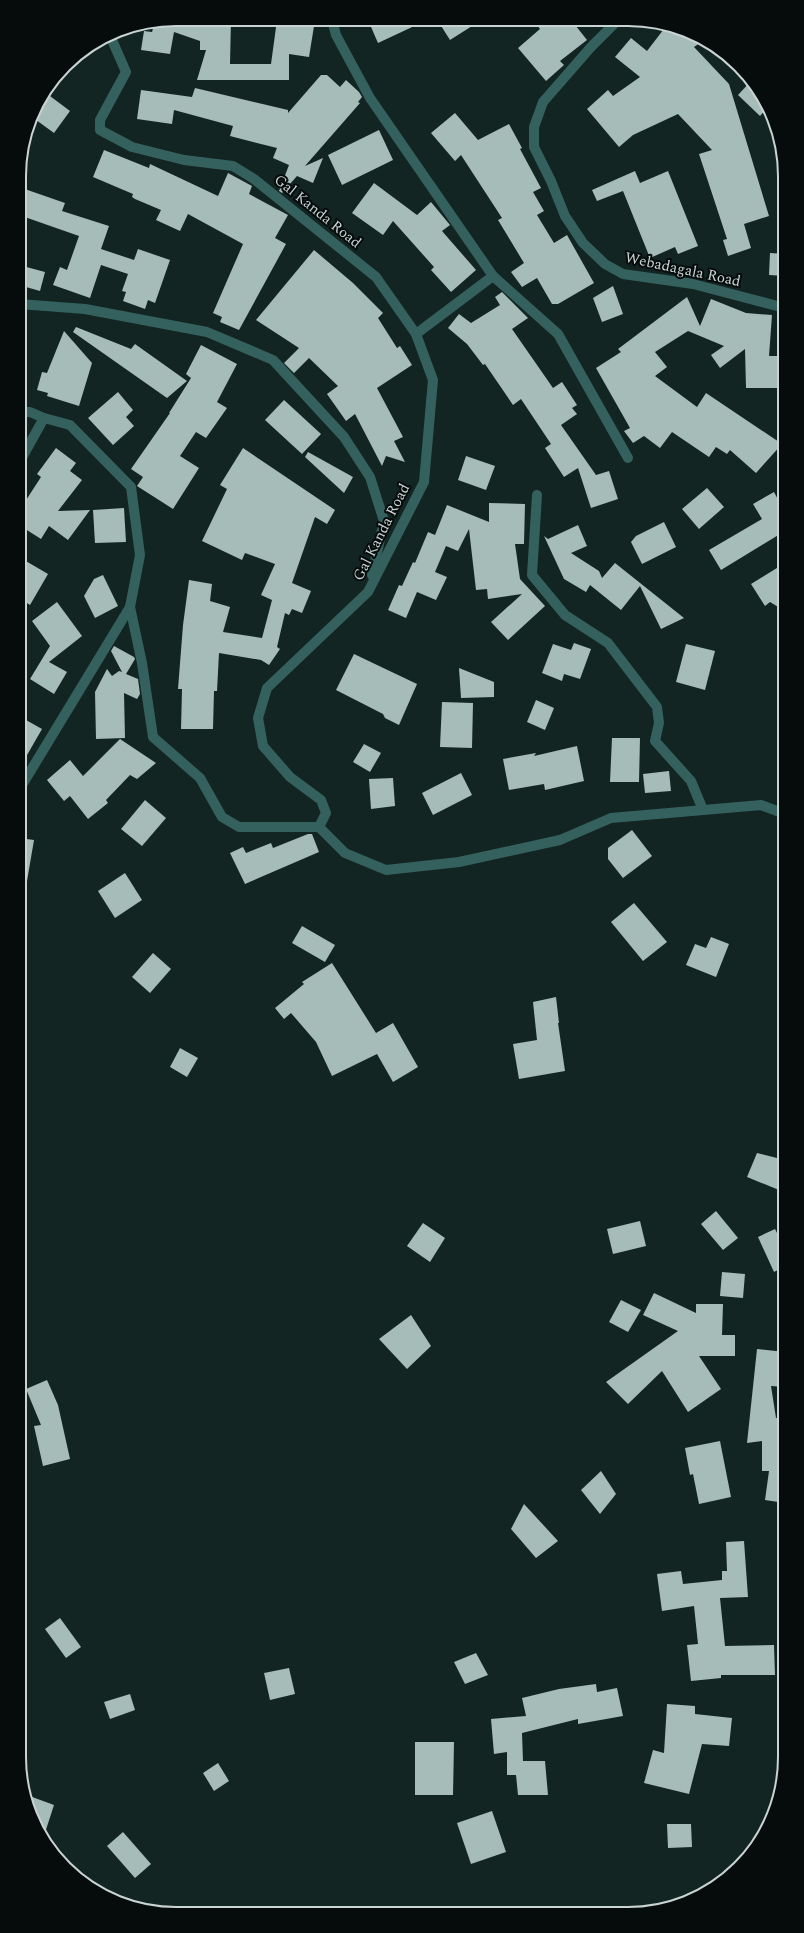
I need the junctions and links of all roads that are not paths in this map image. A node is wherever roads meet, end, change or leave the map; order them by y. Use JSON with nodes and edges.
{"nodes":[{"id":1,"x":334,"y":26,"type":"edge"},
{"id":2,"x":612,"y":26,"type":"edge"},
{"id":3,"x":111,"y":42,"type":"edge"},
{"id":4,"x":493,"y":276,"type":"junction"},
{"id":5,"x":26,"y":305,"type":"edge"},
{"id":6,"x":778,"y":306,"type":"edge"},
{"id":7,"x":416,"y":334,"type":"junction"},
{"id":8,"x":26,"y":412,"type":"edge"},
{"id":9,"x":44,"y":418,"type":"junction"},
{"id":10,"x":26,"y":450,"type":"edge"},
{"id":11,"x":628,"y":458,"type":"dead end"},
{"id":12,"x":537,"y":495,"type":"dead end"},
{"id":13,"x":368,"y":592,"type":"junction"},
{"id":14,"x":130,"y":607,"type":"junction"},
{"id":15,"x":26,"y":778,"type":"edge"},
{"id":16,"x":702,"y":810,"type":"junction"},
{"id":17,"x":778,"y":811,"type":"edge"},
{"id":18,"x":319,"y":827,"type":"junction"}],
"edges":[{"from":1,"to":4,"type":"street"},
{"from":2,"to":6,"type":"street","name":"Webadagala Road"},
{"from":3,"to":7,"type":"street","name":"Gal Kanda Road"},
{"from":4,"to":7,"type":"street"},
{"from":4,"to":11,"type":"street"},
{"from":5,"to":13,"type":"street"},
{"from":7,"to":13,"type":"street","name":"Gal Kanda Road"},
{"from":8,"to":9,"type":"street"},
{"from":9,"to":10,"type":"street"},
{"from":9,"to":14,"type":"street"},
{"from":12,"to":16,"type":"street"},
{"from":13,"to":18,"type":"street","name":"Gal Kanda Road"},
{"from":14,"to":15,"type":"street"},
{"from":14,"to":18,"type":"street"},
{"from":16,"to":17,"type":"street"},
{"from":16,"to":18,"type":"street"}]}
